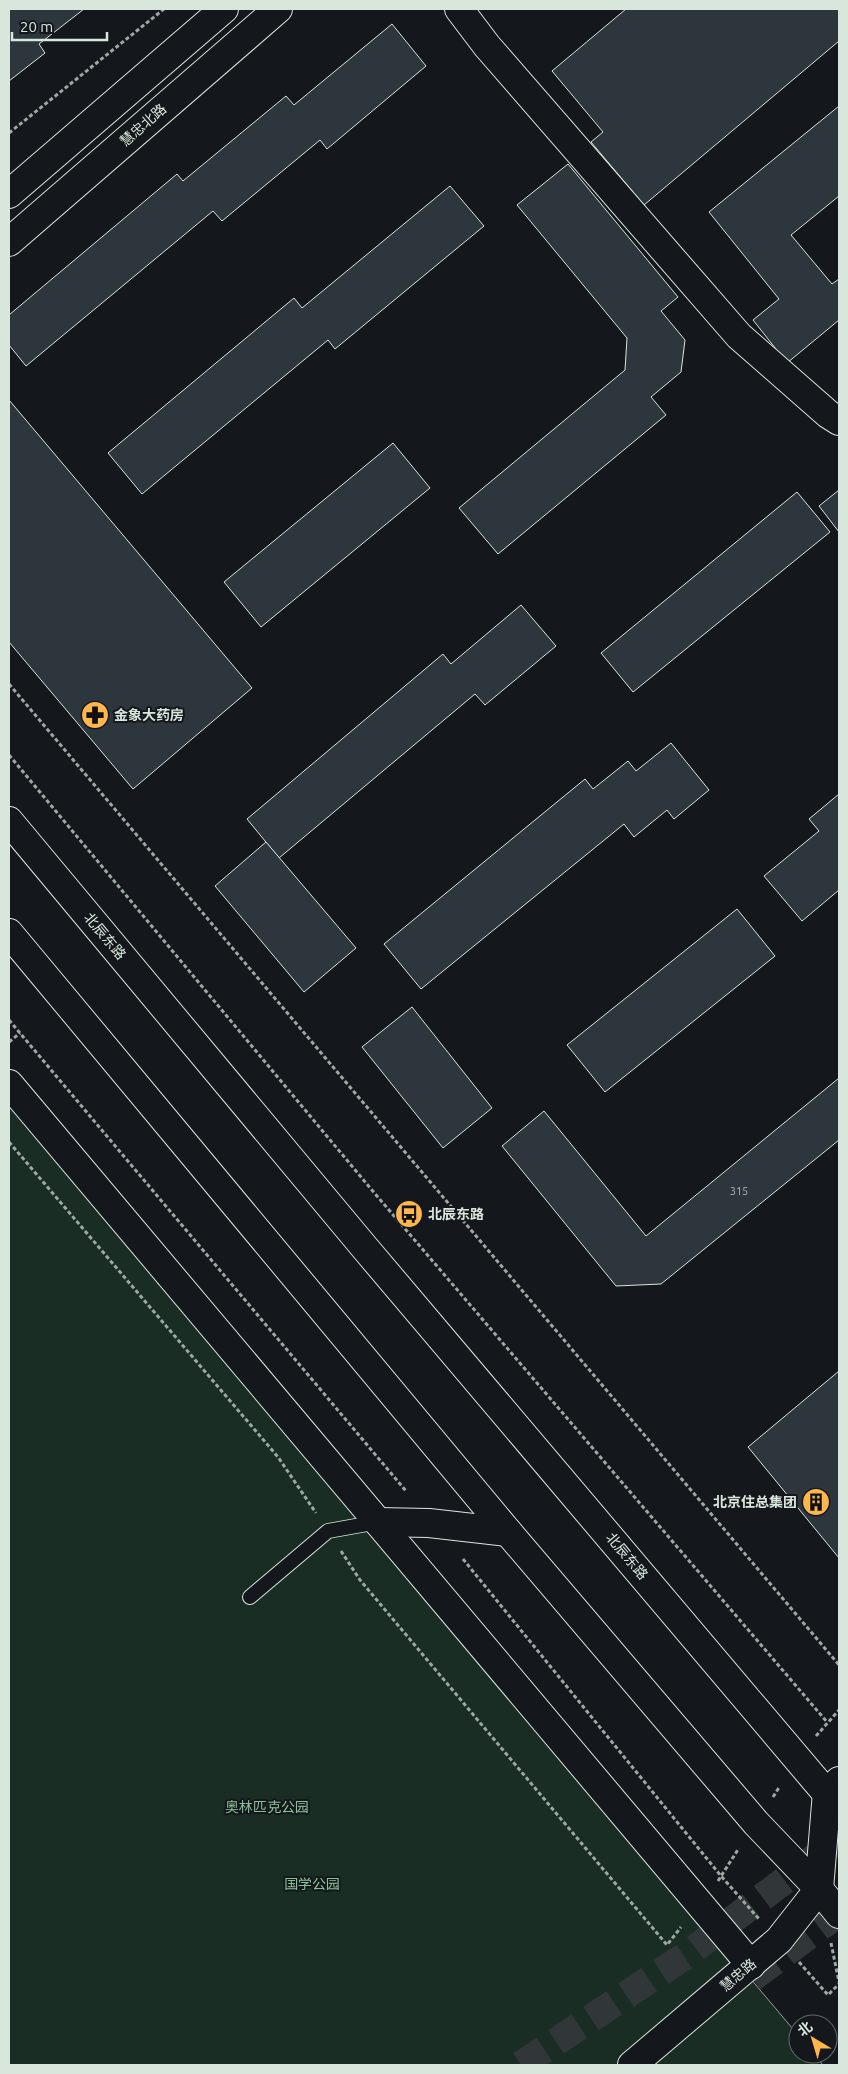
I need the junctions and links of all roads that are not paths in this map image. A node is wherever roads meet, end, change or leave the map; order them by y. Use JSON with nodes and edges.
{"nodes":[{"id":1,"x":224,"y":9,"type":"edge"},
{"id":2,"x":278,"y":9,"type":"edge"},
{"id":3,"x":459,"y":9,"type":"edge"},
{"id":4,"x":9,"y":194,"type":"edge"},
{"id":5,"x":9,"y":242,"type":"edge"},
{"id":6,"x":839,"y":421,"type":"edge"},
{"id":7,"x":9,"y":821,"type":"edge"},
{"id":8,"x":9,"y":933,"type":"edge"},
{"id":9,"x":9,"y":1084,"type":"edge"},
{"id":10,"x":378,"y":1522,"type":"junction"},
{"id":11,"x":508,"y":1532,"type":"junction"},
{"id":12,"x":250,"y":1597,"type":"dead end"},
{"id":13,"x":835,"y":1794,"type":"edge"},
{"id":14,"x":829,"y":1890,"type":"edge"},
{"id":15,"x":839,"y":1914,"type":"edge"},
{"id":16,"x":750,"y":1965,"type":"junction"},
{"id":17,"x":632,"y":2065,"type":"edge"}],
"edges":[{"from":1,"to":4,"type":"street"},
{"from":2,"to":5,"type":"street","name":"慧忠北路"},
{"from":3,"to":6,"type":"street"},
{"from":7,"to":13,"type":"street","name":"北辰东路"},
{"from":8,"to":11,"type":"street"},
{"from":9,"to":10,"type":"street"},
{"from":10,"to":11,"type":"street"},
{"from":10,"to":12,"type":"lane"},
{"from":10,"to":16,"type":"street"},
{"from":11,"to":14,"type":"street"},
{"from":13,"to":14,"type":"street"},
{"from":14,"to":15,"type":"street"},
{"from":14,"to":16,"type":"street","name":"慧忠路"},
{"from":16,"to":17,"type":"street","name":"慧忠路"}]}
